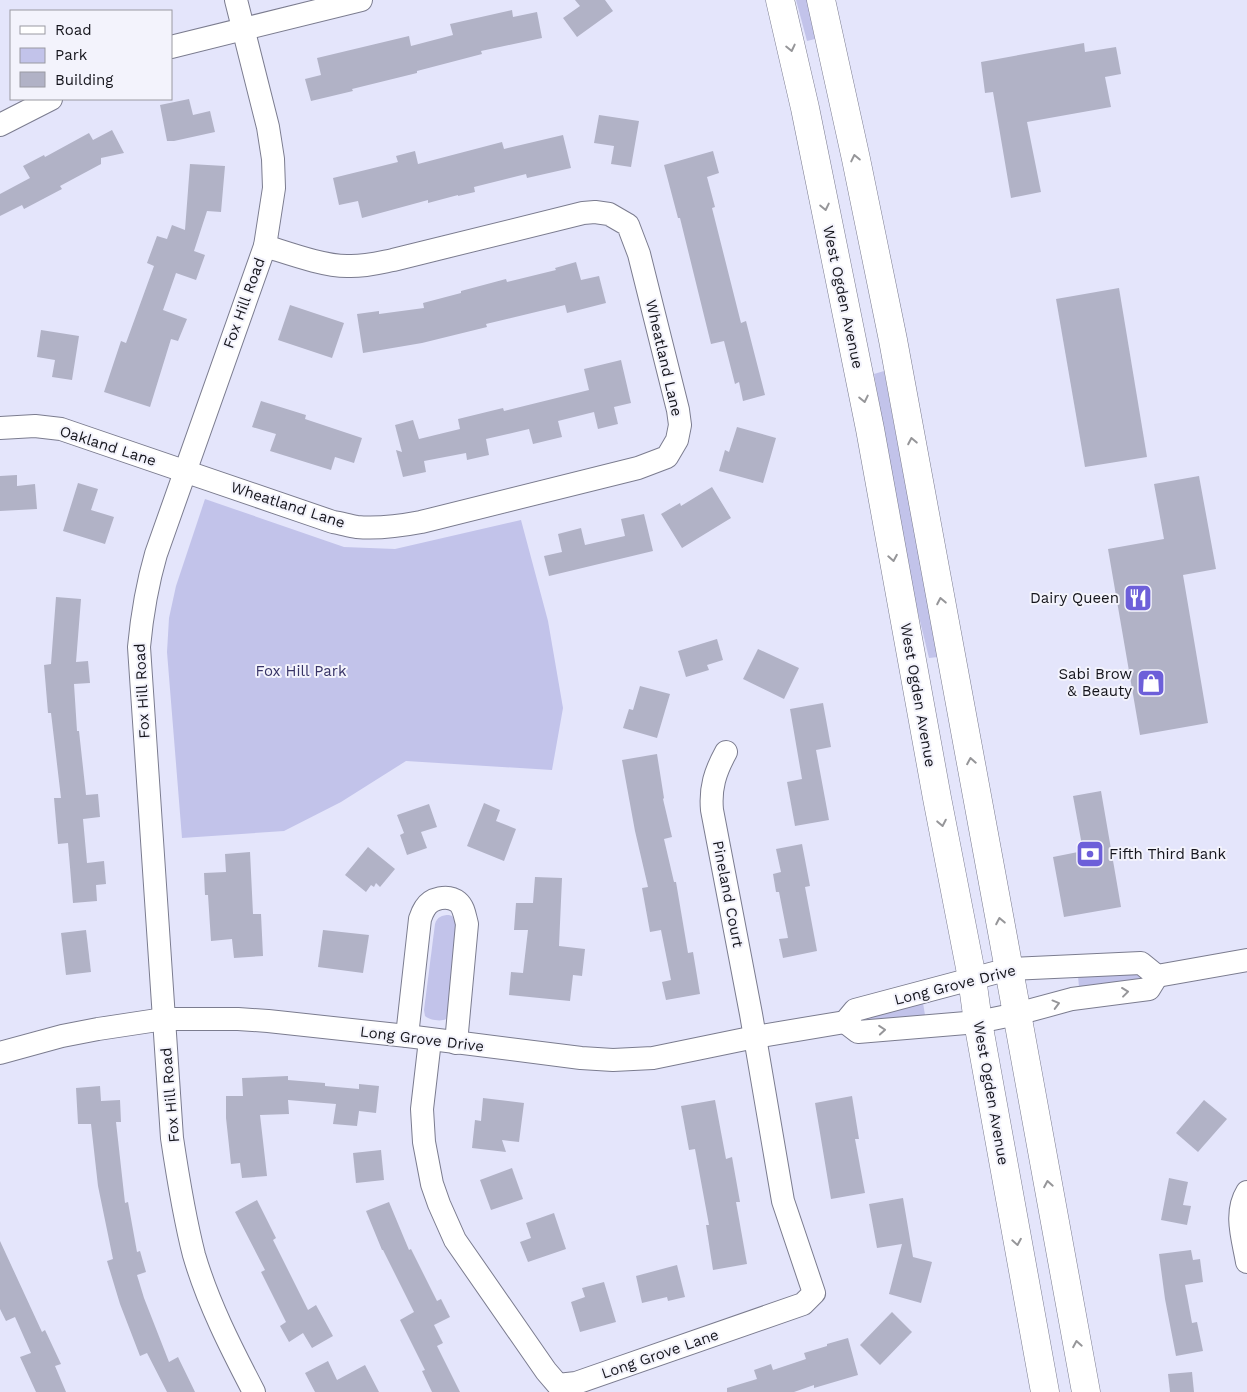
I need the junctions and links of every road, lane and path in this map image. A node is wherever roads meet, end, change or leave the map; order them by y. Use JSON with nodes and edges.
{"nodes":[{"id":1,"x":236,"y":0,"type":"edge"},
{"id":2,"x":361,"y":0,"type":"edge"},
{"id":3,"x":780,"y":0,"type":"edge"},
{"id":4,"x":821,"y":0,"type":"edge"},
{"id":5,"x":243,"y":30,"type":"junction"},
{"id":6,"x":172,"y":47,"type":"edge"},
{"id":7,"x":49,"y":100,"type":"edge"},
{"id":8,"x":0,"y":125,"type":"edge"},
{"id":9,"x":265,"y":246,"type":"junction"},
{"id":10,"x":851,"y":334,"type":"junction"},
{"id":11,"x":893,"y":340,"type":"junction"},
{"id":12,"x":0,"y":428,"type":"edge"},
{"id":13,"x":184,"y":471,"type":"junction"},
{"id":14,"x":726,"y":752,"type":"dead end"},
{"id":15,"x":1247,"y":960,"type":"edge"},
{"id":16,"x":1009,"y":969,"type":"junction"},
{"id":17,"x":1157,"y":976,"type":"junction"},
{"id":18,"x":972,"y":978,"type":"junction"},
{"id":19,"x":1017,"y":1014,"type":"junction"},
{"id":20,"x":164,"y":1019,"type":"junction"},
{"id":21,"x":845,"y":1022,"type":"junction"},
{"id":22,"x":978,"y":1022,"type":"junction"},
{"id":23,"x":407,"y":1036,"type":"junction"},
{"id":24,"x":755,"y":1038,"type":"junction"},
{"id":25,"x":430,"y":1040,"type":"junction"},
{"id":26,"x":456,"y":1043,"type":"junction"},
{"id":27,"x":0,"y":1052,"type":"edge"},
{"id":28,"x":1247,"y":1192,"type":"edge"},
{"id":29,"x":1247,"y":1262,"type":"edge"},
{"id":30,"x":254,"y":1392,"type":"edge"},
{"id":31,"x":1045,"y":1392,"type":"edge"},
{"id":32,"x":1086,"y":1392,"type":"edge"}],
"edges":[{"from":1,"to":5,"type":"street","name":"Fox Hill Road"},
{"from":2,"to":5,"type":"street"},
{"from":3,"to":10,"type":"main road","name":"West Ogden Avenue","one_way":true},
{"from":11,"to":4,"type":"main road","one_way":true},
{"from":5,"to":6,"type":"street"},
{"from":5,"to":9,"type":"street","name":"Fox Hill Road"},
{"from":7,"to":8,"type":"street"},
{"from":9,"to":13,"type":"street","name":"Fox Hill Road"},
{"from":9,"to":13,"type":"street","name":"Wheatland Lane"},
{"from":10,"to":11,"type":"main road"},
{"from":10,"to":18,"type":"main road","name":"West Ogden Avenue","one_way":true},
{"from":16,"to":11,"type":"main road","one_way":true},
{"from":12,"to":13,"type":"street","name":"Oakland Lane"},
{"from":13,"to":20,"type":"street","name":"Fox Hill Road"},
{"from":14,"to":24,"type":"street","name":"Pineland Court"},
{"from":15,"to":17,"type":"street","name":"Long Grove Drive"},
{"from":16,"to":17,"type":"street","name":"Long Grove Drive"},
{"from":16,"to":18,"type":"street","name":"Long Grove Drive"},
{"from":16,"to":19,"type":"main road"},
{"from":19,"to":17,"type":"street","name":"Long Grove Drive","one_way":true},
{"from":18,"to":21,"type":"street","name":"Long Grove Drive"},
{"from":18,"to":22,"type":"main road","name":"West Ogden Avenue"},
{"from":19,"to":22,"type":"street","name":"Long Grove Drive"},
{"from":32,"to":19,"type":"main road","one_way":true},
{"from":20,"to":23,"type":"street","name":"Long Grove Drive"},
{"from":20,"to":27,"type":"street","name":"Long Grove Drive"},
{"from":20,"to":30,"type":"street","name":"Fox Hill Road"},
{"from":21,"to":22,"type":"street","name":"Long Grove Drive","one_way":true},
{"from":21,"to":24,"type":"street","name":"Long Grove Drive"},
{"from":22,"to":31,"type":"main road","name":"West Ogden Avenue","one_way":true},
{"from":23,"to":25,"type":"street","name":"Long Grove Drive"},
{"from":23,"to":26,"type":"street"},
{"from":24,"to":25,"type":"street","name":"Long Grove Lane"},
{"from":24,"to":26,"type":"street","name":"Long Grove Drive"},
{"from":25,"to":26,"type":"street","name":"Long Grove Drive"},
{"from":28,"to":29,"type":"street"}]}
